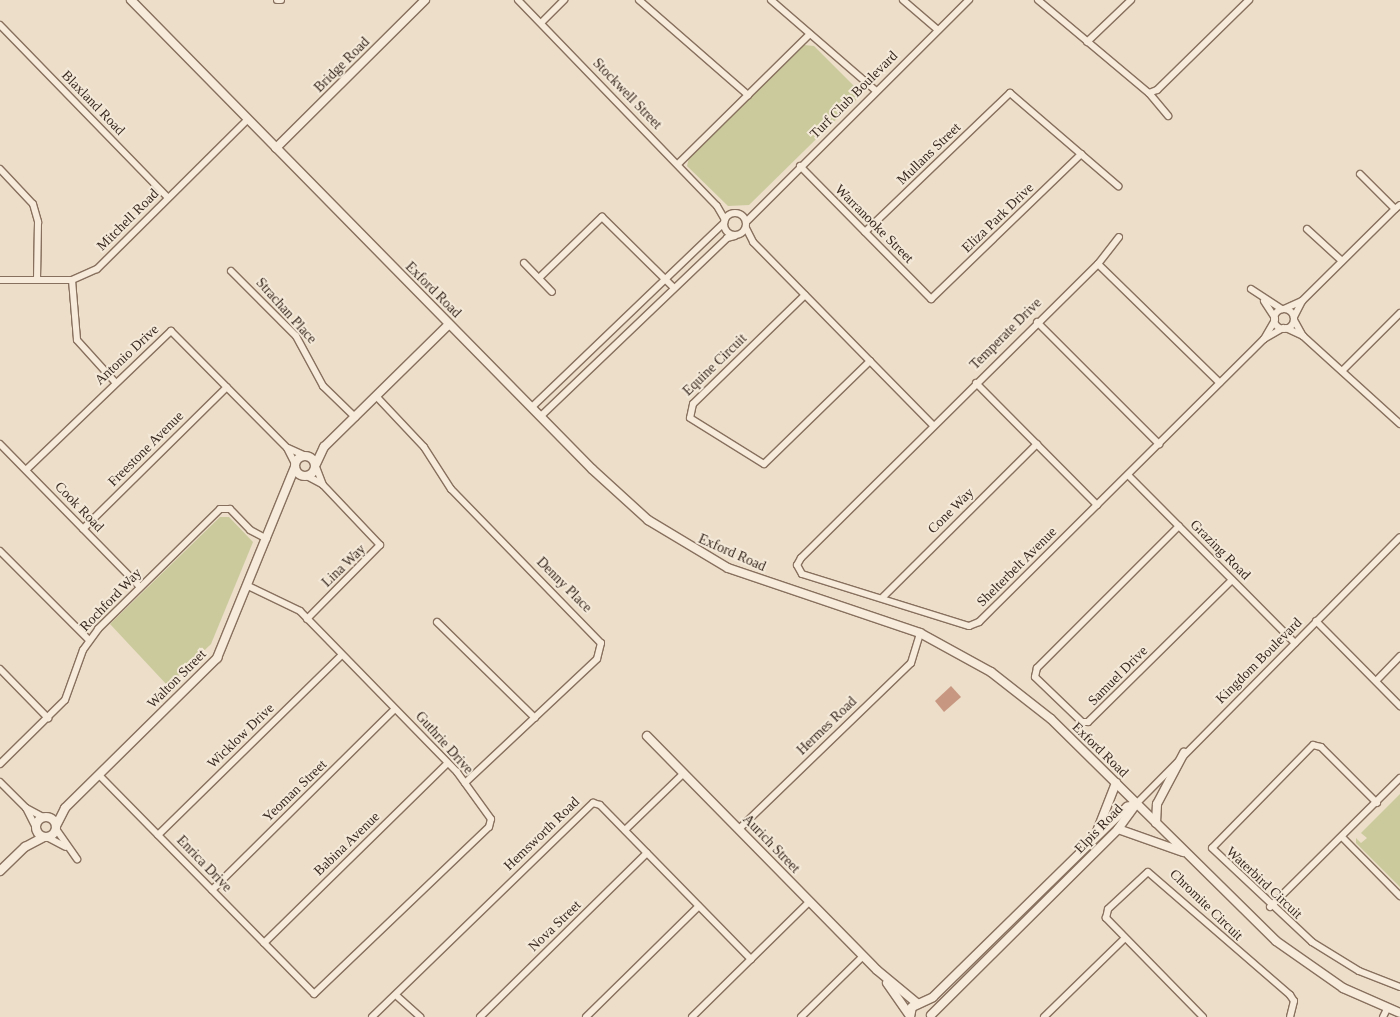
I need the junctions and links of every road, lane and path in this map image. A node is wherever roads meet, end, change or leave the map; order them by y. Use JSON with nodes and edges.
{"nodes":[{"id":1,"x":131,"y":0,"type":"edge"},
{"id":2,"x":425,"y":0,"type":"edge"},
{"id":3,"x":518,"y":0,"type":"edge"},
{"id":4,"x":564,"y":0,"type":"edge"},
{"id":5,"x":639,"y":0,"type":"edge"},
{"id":6,"x":771,"y":0,"type":"edge"},
{"id":7,"x":904,"y":0,"type":"edge"},
{"id":8,"x":969,"y":0,"type":"edge"},
{"id":9,"x":1038,"y":0,"type":"edge"},
{"id":10,"x":1131,"y":0,"type":"edge"},
{"id":11,"x":1249,"y":0,"type":"edge"},
{"id":12,"x":541,"y":23,"type":"junction"},
{"id":13,"x":0,"y":25,"type":"edge"},
{"id":14,"x":938,"y":30,"type":"junction"},
{"id":15,"x":810,"y":34,"type":"junction"},
{"id":16,"x":1087,"y":42,"type":"junction"},
{"id":17,"x":875,"y":90,"type":"junction"},
{"id":18,"x":1148,"y":93,"type":"junction"},
{"id":19,"x":748,"y":95,"type":"junction"},
{"id":20,"x":1168,"y":116,"type":"dead end"},
{"id":21,"x":248,"y":119,"type":"junction"},
{"id":22,"x":276,"y":148,"type":"junction"},
{"id":23,"x":1081,"y":154,"type":"junction"},
{"id":24,"x":678,"y":164,"type":"junction"},
{"id":25,"x":800,"y":166,"type":"junction"},
{"id":26,"x":0,"y":169,"type":"edge"},
{"id":27,"x":1360,"y":174,"type":"dead end"},
{"id":28,"x":1118,"y":186,"type":"dead end"},
{"id":29,"x":168,"y":198,"type":"junction"},
{"id":30,"x":717,"y":206,"type":"junction"},
{"id":31,"x":1398,"y":207,"type":"edge"},
{"id":32,"x":758,"y":208,"type":"junction"},
{"id":33,"x":737,"y":213,"type":"junction"},
{"id":34,"x":724,"y":222,"type":"junction"},
{"id":35,"x":746,"y":225,"type":"junction"},
{"id":36,"x":1307,"y":229,"type":"dead end"},
{"id":37,"x":865,"y":232,"type":"junction"},
{"id":38,"x":737,"y":235,"type":"junction"},
{"id":39,"x":1119,"y":238,"type":"dead end"},
{"id":40,"x":753,"y":242,"type":"junction"},
{"id":41,"x":1342,"y":261,"type":"junction"},
{"id":42,"x":524,"y":263,"type":"dead end"},
{"id":43,"x":1098,"y":264,"type":"junction"},
{"id":44,"x":231,"y":271,"type":"dead end"},
{"id":45,"x":539,"y":278,"type":"junction"},
{"id":46,"x":664,"y":278,"type":"junction"},
{"id":47,"x":0,"y":280,"type":"edge"},
{"id":48,"x":37,"y":280,"type":"junction"},
{"id":49,"x":72,"y":280,"type":"junction"},
{"id":50,"x":674,"y":288,"type":"junction"},
{"id":51,"x":1251,"y":289,"type":"dead end"},
{"id":52,"x":552,"y":292,"type":"dead end"},
{"id":53,"x":805,"y":295,"type":"junction"},
{"id":54,"x":931,"y":299,"type":"joint"},
{"id":55,"x":1264,"y":301,"type":"junction"},
{"id":56,"x":1302,"y":301,"type":"junction"},
{"id":57,"x":1283,"y":309,"type":"junction"},
{"id":58,"x":1400,"y":312,"type":"edge"},
{"id":59,"x":1275,"y":319,"type":"junction"},
{"id":60,"x":1294,"y":319,"type":"junction"},
{"id":61,"x":1037,"y":322,"type":"junction"},
{"id":62,"x":449,"y":324,"type":"junction"},
{"id":63,"x":1284,"y":328,"type":"junction"},
{"id":64,"x":1303,"y":336,"type":"junction"},
{"id":65,"x":1264,"y":339,"type":"junction"},
{"id":66,"x":870,"y":361,"type":"junction"},
{"id":67,"x":1342,"y":371,"type":"junction"},
{"id":68,"x":115,"y":382,"type":"junction"},
{"id":69,"x":976,"y":382,"type":"junction"},
{"id":70,"x":1220,"y":383,"type":"junction"},
{"id":71,"x":227,"y":387,"type":"junction"},
{"id":72,"x":376,"y":396,"type":"junction"},
{"id":73,"x":533,"y":406,"type":"junction"},
{"id":74,"x":542,"y":415,"type":"junction"},
{"id":75,"x":355,"y":417,"type":"junction"},
{"id":76,"x":1400,"y":423,"type":"edge"},
{"id":77,"x":933,"y":425,"type":"junction"},
{"id":78,"x":0,"y":444,"type":"edge"},
{"id":79,"x":1036,"y":444,"type":"junction"},
{"id":80,"x":1159,"y":444,"type":"junction"},
{"id":81,"x":287,"y":448,"type":"junction"},
{"id":82,"x":324,"y":448,"type":"junction"},
{"id":83,"x":305,"y":456,"type":"junction"},
{"id":84,"x":295,"y":466,"type":"junction"},
{"id":85,"x":316,"y":466,"type":"junction"},
{"id":86,"x":26,"y":470,"type":"junction"},
{"id":87,"x":1128,"y":475,"type":"junction"},
{"id":88,"x":305,"y":476,"type":"junction"},
{"id":89,"x":290,"y":485,"type":"junction"},
{"id":90,"x":323,"y":485,"type":"junction"},
{"id":91,"x":1097,"y":505,"type":"junction"},
{"id":92,"x":1179,"y":526,"type":"junction"},
{"id":93,"x":83,"y":529,"type":"junction"},
{"id":94,"x":1400,"y":537,"type":"edge"},
{"id":95,"x":267,"y":539,"type":"junction"},
{"id":96,"x":0,"y":551,"type":"edge"},
{"id":97,"x":1232,"y":580,"type":"junction"},
{"id":98,"x":248,"y":586,"type":"junction"},
{"id":99,"x":140,"y":587,"type":"junction"},
{"id":100,"x":883,"y":597,"type":"junction"},
{"id":101,"x":307,"y":619,"type":"junction"},
{"id":102,"x":1316,"y":621,"type":"junction"},
{"id":103,"x":438,"y":622,"type":"dead end"},
{"id":104,"x":920,"y":633,"type":"junction"},
{"id":105,"x":89,"y":640,"type":"junction"},
{"id":106,"x":1295,"y":642,"type":"junction"},
{"id":107,"x":342,"y":654,"type":"junction"},
{"id":108,"x":1400,"y":656,"type":"edge"},
{"id":109,"x":0,"y":669,"type":"edge"},
{"id":110,"x":1376,"y":681,"type":"junction"},
{"id":111,"x":1400,"y":706,"type":"edge"},
{"id":112,"x":396,"y":709,"type":"junction"},
{"id":113,"x":48,"y":718,"type":"junction"},
{"id":114,"x":535,"y":718,"type":"junction"},
{"id":115,"x":647,"y":736,"type":"dead end"},
{"id":116,"x":1184,"y":752,"type":"junction"},
{"id":117,"x":448,"y":763,"type":"junction"},
{"id":118,"x":0,"y":764,"type":"edge"},
{"id":119,"x":684,"y":773,"type":"junction"},
{"id":120,"x":99,"y":775,"type":"junction"},
{"id":121,"x":1400,"y":778,"type":"edge"},
{"id":122,"x":0,"y":782,"type":"edge"},
{"id":123,"x":1116,"y":783,"type":"junction"},
{"id":124,"x":464,"y":784,"type":"junction"},
{"id":125,"x":1377,"y":803,"type":"junction"},
{"id":126,"x":1136,"y":804,"type":"junction"},
{"id":127,"x":26,"y":808,"type":"junction"},
{"id":128,"x":65,"y":808,"type":"junction"},
{"id":129,"x":44,"y":817,"type":"junction"},
{"id":130,"x":1156,"y":823,"type":"junction"},
{"id":131,"x":56,"y":827,"type":"junction"},
{"id":132,"x":35,"y":828,"type":"junction"},
{"id":133,"x":739,"y":829,"type":"junction"},
{"id":134,"x":1118,"y":829,"type":"junction"},
{"id":135,"x":625,"y":830,"type":"junction"},
{"id":136,"x":158,"y":835,"type":"junction"},
{"id":137,"x":46,"y":837,"type":"junction"},
{"id":138,"x":1342,"y":837,"type":"junction"},
{"id":139,"x":1092,"y":841,"type":"junction"},
{"id":140,"x":25,"y":847,"type":"junction"},
{"id":141,"x":66,"y":847,"type":"junction"},
{"id":142,"x":647,"y":853,"type":"junction"},
{"id":143,"x":1187,"y":854,"type":"junction"},
{"id":144,"x":78,"y":859,"type":"dead end"},
{"id":145,"x":0,"y":871,"type":"edge"},
{"id":146,"x":212,"y":890,"type":"junction"},
{"id":147,"x":1400,"y":896,"type":"edge"},
{"id":148,"x":810,"y":901,"type":"junction"},
{"id":149,"x":699,"y":906,"type":"junction"},
{"id":150,"x":1270,"y":907,"type":"junction"},
{"id":151,"x":1125,"y":938,"type":"junction"},
{"id":152,"x":264,"y":943,"type":"junction"},
{"id":153,"x":864,"y":956,"type":"junction"},
{"id":154,"x":751,"y":959,"type":"junction"},
{"id":155,"x":290,"y":970,"type":"joint"},
{"id":156,"x":877,"y":970,"type":"junction"},
{"id":157,"x":1400,"y":987,"type":"edge"},
{"id":158,"x":398,"y":997,"type":"junction"},
{"id":159,"x":919,"y":1004,"type":"junction"},
{"id":160,"x":1387,"y":1009,"type":"junction"},
{"id":161,"x":1397,"y":1014,"type":"edge"},
{"id":162,"x":909,"y":1016,"type":"edge"},
{"id":163,"x":931,"y":1016,"type":"edge"},
{"id":164,"x":372,"y":1017,"type":"edge"},
{"id":165,"x":420,"y":1017,"type":"edge"},
{"id":166,"x":480,"y":1017,"type":"edge"},
{"id":167,"x":586,"y":1017,"type":"edge"},
{"id":168,"x":692,"y":1017,"type":"edge"},
{"id":169,"x":802,"y":1017,"type":"edge"},
{"id":170,"x":1044,"y":1017,"type":"edge"},
{"id":171,"x":1203,"y":1017,"type":"edge"},
{"id":172,"x":1290,"y":1017,"type":"edge"},
{"id":173,"x":1383,"y":1017,"type":"edge"}],
"edges":[{"from":1,"to":21,"type":"street","name":"Exford Road"},
{"from":2,"to":22,"type":"street","name":"Bridge Road"},
{"from":3,"to":12,"type":"street","name":"Stockwell Street"},
{"from":4,"to":12,"type":"street"},
{"from":5,"to":19,"type":"street"},
{"from":6,"to":15,"type":"street"},
{"from":7,"to":14,"type":"street"},
{"from":8,"to":14,"type":"street","name":"Turf Club Boulevard"},
{"from":9,"to":16,"type":"street"},
{"from":10,"to":16,"type":"street"},
{"from":11,"to":18,"type":"street"},
{"from":12,"to":24,"type":"street","name":"Stockwell Street"},
{"from":13,"to":29,"type":"street","name":"Blaxland Road"},
{"from":14,"to":17,"type":"street","name":"Turf Club Boulevard"},
{"from":15,"to":17,"type":"street"},
{"from":15,"to":19,"type":"street"},
{"from":16,"to":18,"type":"street"},
{"from":17,"to":25,"type":"street","name":"Turf Club Boulevard"},
{"from":18,"to":20,"type":"street"},
{"from":19,"to":24,"type":"street"},
{"from":21,"to":22,"type":"street","name":"Exford Road"},
{"from":21,"to":29,"type":"street","name":"Mitchell Road"},
{"from":22,"to":62,"type":"street","name":"Exford Road"},
{"from":23,"to":28,"type":"street"},
{"from":23,"to":37,"type":"street","name":"Mullans Street"},
{"from":23,"to":54,"type":"street","name":"Eliza Park Drive"},
{"from":24,"to":30,"type":"street","name":"Stockwell Street"},
{"from":25,"to":32,"type":"street","name":"Turf Club Boulevard"},
{"from":25,"to":37,"type":"street","name":"Warranooke Street"},
{"from":26,"to":48,"type":"street"},
{"from":27,"to":31,"type":"street"},
{"from":29,"to":49,"type":"street","name":"Mitchell Road"},
{"from":30,"to":33,"type":"street","name":"Stockwell Street"},
{"from":30,"to":34,"type":"street","name":"Stockwell Street"},
{"from":31,"to":41,"type":"street"},
{"from":32,"to":33,"type":"street","name":"Turf Club Boulevard"},
{"from":32,"to":35,"type":"street","name":"Turf Club Boulevard"},
{"from":33,"to":34,"type":"street","name":"Turf Club Boulevard"},
{"from":33,"to":35,"type":"street"},
{"from":34,"to":38,"type":"street","name":"Stockwell Street"},
{"from":34,"to":46,"type":"street"},
{"from":35,"to":38,"type":"street","name":"Turf Club Boulevard"},
{"from":35,"to":40,"type":"street"},
{"from":36,"to":41,"type":"street"},
{"from":37,"to":54,"type":"street","name":"Warranooke Street"},
{"from":38,"to":40,"type":"street"},
{"from":38,"to":50,"type":"street"},
{"from":39,"to":43,"type":"street","name":"Temperate Drive"},
{"from":40,"to":53,"type":"street"},
{"from":41,"to":56,"type":"street"},
{"from":42,"to":45,"type":"street"},
{"from":43,"to":61,"type":"street","name":"Temperate Drive"},
{"from":43,"to":70,"type":"street"},
{"from":44,"to":75,"type":"street","name":"Strachan Place"},
{"from":45,"to":46,"type":"street"},
{"from":45,"to":52,"type":"street"},
{"from":46,"to":50,"type":"street"},
{"from":46,"to":73,"type":"street"},
{"from":47,"to":48,"type":"street","name":"Mitchell Road"},
{"from":48,"to":49,"type":"street","name":"Mitchell Road"},
{"from":49,"to":68,"type":"street"},
{"from":50,"to":74,"type":"street"},
{"from":51,"to":55,"type":"street"},
{"from":53,"to":66,"type":"street"},
{"from":53,"to":66,"type":"street","name":"Equine Circuit"},
{"from":55,"to":57,"type":"street"},
{"from":55,"to":59,"type":"street"},
{"from":56,"to":57,"type":"street"},
{"from":56,"to":60,"type":"street"},
{"from":57,"to":59,"type":"street","name":"Shelterbelt Avenue"},
{"from":57,"to":60,"type":"street"},
{"from":58,"to":67,"type":"street"},
{"from":59,"to":63,"type":"street"},
{"from":59,"to":65,"type":"street","name":"Shelterbelt Avenue"},
{"from":60,"to":63,"type":"street","name":"Shelterbelt Avenue"},
{"from":60,"to":64,"type":"street"},
{"from":61,"to":69,"type":"street","name":"Temperate Drive"},
{"from":61,"to":80,"type":"street"},
{"from":62,"to":72,"type":"street"},
{"from":62,"to":73,"type":"street","name":"Exford Road"},
{"from":63,"to":64,"type":"street"},
{"from":63,"to":65,"type":"street","name":"Shelterbelt Avenue"},
{"from":64,"to":67,"type":"street"},
{"from":65,"to":70,"type":"street","name":"Shelterbelt Avenue"},
{"from":66,"to":77,"type":"street"},
{"from":67,"to":76,"type":"street"},
{"from":68,"to":71,"type":"street","name":"Antonio Drive"},
{"from":68,"to":86,"type":"street","name":"Antonio Drive"},
{"from":69,"to":77,"type":"street","name":"Temperate Drive"},
{"from":69,"to":79,"type":"street"},
{"from":70,"to":80,"type":"street","name":"Shelterbelt Avenue"},
{"from":71,"to":81,"type":"street","name":"Antonio Drive"},
{"from":71,"to":93,"type":"street","name":"Freestone Avenue"},
{"from":72,"to":75,"type":"street"},
{"from":72,"to":114,"type":"street","name":"Denny Place"},
{"from":73,"to":74,"type":"street","name":"Exford Road"},
{"from":74,"to":104,"type":"street","name":"Exford Road"},
{"from":75,"to":82,"type":"street"},
{"from":77,"to":100,"type":"street","name":"Shelterbelt Avenue"},
{"from":78,"to":86,"type":"street","name":"Cook Road"},
{"from":79,"to":91,"type":"street"},
{"from":79,"to":100,"type":"street","name":"Cone Way"},
{"from":80,"to":87,"type":"street","name":"Shelterbelt Avenue"},
{"from":81,"to":83,"type":"street","name":"Antonio Drive"},
{"from":81,"to":84,"type":"street","name":"Antonio Drive"},
{"from":82,"to":83,"type":"street"},
{"from":82,"to":85,"type":"street"},
{"from":83,"to":84,"type":"street"},
{"from":83,"to":85,"type":"street"},
{"from":84,"to":88,"type":"street"},
{"from":84,"to":89,"type":"street","name":"Walton Street"},
{"from":85,"to":88,"type":"street"},
{"from":85,"to":90,"type":"street","name":"Lina Way"},
{"from":86,"to":93,"type":"street","name":"Cook Road"},
{"from":87,"to":91,"type":"street","name":"Shelterbelt Avenue"},
{"from":87,"to":92,"type":"street","name":"Grazing Road"},
{"from":88,"to":89,"type":"street"},
{"from":88,"to":90,"type":"street","name":"Lina Way"},
{"from":89,"to":95,"type":"street","name":"Walton Street"},
{"from":90,"to":101,"type":"street","name":"Lina Way"},
{"from":91,"to":100,"type":"street","name":"Shelterbelt Avenue"},
{"from":92,"to":97,"type":"street","name":"Grazing Road"},
{"from":92,"to":97,"type":"street","name":"Samuel Drive"},
{"from":93,"to":99,"type":"street","name":"Cook Road"},
{"from":94,"to":102,"type":"street","name":"Kingdom Boulevard"},
{"from":95,"to":98,"type":"street","name":"Walton Street"},
{"from":95,"to":99,"type":"street","name":"Rochford Way"},
{"from":96,"to":105,"type":"street"},
{"from":97,"to":106,"type":"street","name":"Grazing Road"},
{"from":98,"to":101,"type":"street","name":"Guthrie Drive"},
{"from":98,"to":120,"type":"street","name":"Walton Street"},
{"from":99,"to":105,"type":"street","name":"Rochford Way"},
{"from":101,"to":107,"type":"street","name":"Guthrie Drive"},
{"from":102,"to":106,"type":"street","name":"Kingdom Boulevard"},
{"from":102,"to":110,"type":"street"},
{"from":103,"to":114,"type":"street"},
{"from":104,"to":123,"type":"street","name":"Exford Road"},
{"from":104,"to":133,"type":"street","name":"Hermes Road"},
{"from":105,"to":113,"type":"street","name":"Rochford Way"},
{"from":106,"to":116,"type":"street","name":"Kingdom Boulevard"},
{"from":107,"to":112,"type":"street","name":"Guthrie Drive"},
{"from":107,"to":136,"type":"street","name":"Wicklow Drive"},
{"from":108,"to":110,"type":"street"},
{"from":109,"to":113,"type":"street"},
{"from":110,"to":111,"type":"street"},
{"from":112,"to":117,"type":"street","name":"Guthrie Drive"},
{"from":112,"to":146,"type":"street","name":"Yeoman Street"},
{"from":113,"to":118,"type":"street","name":"Rochford Way"},
{"from":114,"to":124,"type":"street","name":"Denny Place"},
{"from":115,"to":119,"type":"street","name":"Aurich Street"},
{"from":116,"to":126,"type":"street","name":"Kingdom Boulevard"},
{"from":116,"to":130,"type":"street"},
{"from":117,"to":124,"type":"street","name":"Guthrie Drive"},
{"from":117,"to":152,"type":"street","name":"Babina Avenue"},
{"from":119,"to":133,"type":"street","name":"Aurich Street"},
{"from":119,"to":135,"type":"street"},
{"from":120,"to":128,"type":"street","name":"Walton Street"},
{"from":120,"to":136,"type":"street","name":"Enrica Drive"},
{"from":121,"to":125,"type":"street"},
{"from":122,"to":127,"type":"street"},
{"from":123,"to":126,"type":"street","name":"Exford Road"},
{"from":123,"to":139,"type":"street"},
{"from":124,"to":155,"type":"street","name":"Guthrie Drive"},
{"from":125,"to":138,"type":"street"},
{"from":125,"to":150,"type":"street","name":"Waterbird Circuit"},
{"from":126,"to":130,"type":"street","name":"Exford Road"},
{"from":126,"to":134,"type":"street","name":"Elpis Road"},
{"from":126,"to":139,"type":"street","name":"Elpis Road"},
{"from":127,"to":129,"type":"street"},
{"from":127,"to":132,"type":"street"},
{"from":128,"to":129,"type":"street","name":"Walton Street"},
{"from":128,"to":131,"type":"street","name":"Walton Street"},
{"from":129,"to":131,"type":"street"},
{"from":129,"to":132,"type":"street"},
{"from":130,"to":143,"type":"street","name":"Exford Road"},
{"from":131,"to":137,"type":"street","name":"Walton Street"},
{"from":131,"to":141,"type":"street"},
{"from":132,"to":137,"type":"street"},
{"from":132,"to":140,"type":"street"},
{"from":133,"to":148,"type":"street","name":"Aurich Street"},
{"from":134,"to":143,"type":"street"},
{"from":134,"to":163,"type":"street","name":"Elpis Road"},
{"from":135,"to":142,"type":"street","name":"Hemsworth Road"},
{"from":135,"to":158,"type":"street","name":"Hemsworth Road"},
{"from":136,"to":146,"type":"street","name":"Enrica Drive"},
{"from":137,"to":140,"type":"street"},
{"from":137,"to":141,"type":"street"},
{"from":138,"to":147,"type":"street"},
{"from":138,"to":150,"type":"street"},
{"from":139,"to":159,"type":"street","name":"Elpis Road"},
{"from":140,"to":145,"type":"street"},
{"from":141,"to":144,"type":"street"},
{"from":142,"to":149,"type":"street","name":"Hemsworth Road"},
{"from":142,"to":166,"type":"street","name":"Nova Street"},
{"from":143,"to":160,"type":"street","name":"Exford Road"},
{"from":146,"to":152,"type":"street","name":"Enrica Drive"},
{"from":148,"to":153,"type":"street","name":"Aurich Street"},
{"from":148,"to":154,"type":"street"},
{"from":149,"to":154,"type":"street","name":"Hemsworth Road"},
{"from":149,"to":167,"type":"street"},
{"from":150,"to":157,"type":"street","name":"Waterbird Circuit"},
{"from":151,"to":170,"type":"street"},
{"from":151,"to":171,"type":"street","name":"Chromite Circuit"},
{"from":151,"to":172,"type":"street","name":"Chromite Circuit"},
{"from":152,"to":155,"type":"street","name":"Enrica Drive"},
{"from":153,"to":156,"type":"street","name":"Aurich Street"},
{"from":153,"to":169,"type":"street"},
{"from":154,"to":168,"type":"street"},
{"from":156,"to":159,"type":"street","name":"Aurich Street"},
{"from":156,"to":162,"type":"street","name":"Aurich Street"},
{"from":158,"to":164,"type":"street","name":"Hemsworth Road"},
{"from":158,"to":165,"type":"street"},
{"from":159,"to":162,"type":"street","name":"Elpis Road"},
{"from":159,"to":163,"type":"street","name":"Aurich Street"},
{"from":160,"to":161,"type":"street","name":"Exford Road"},
{"from":160,"to":173,"type":"street"}]}
